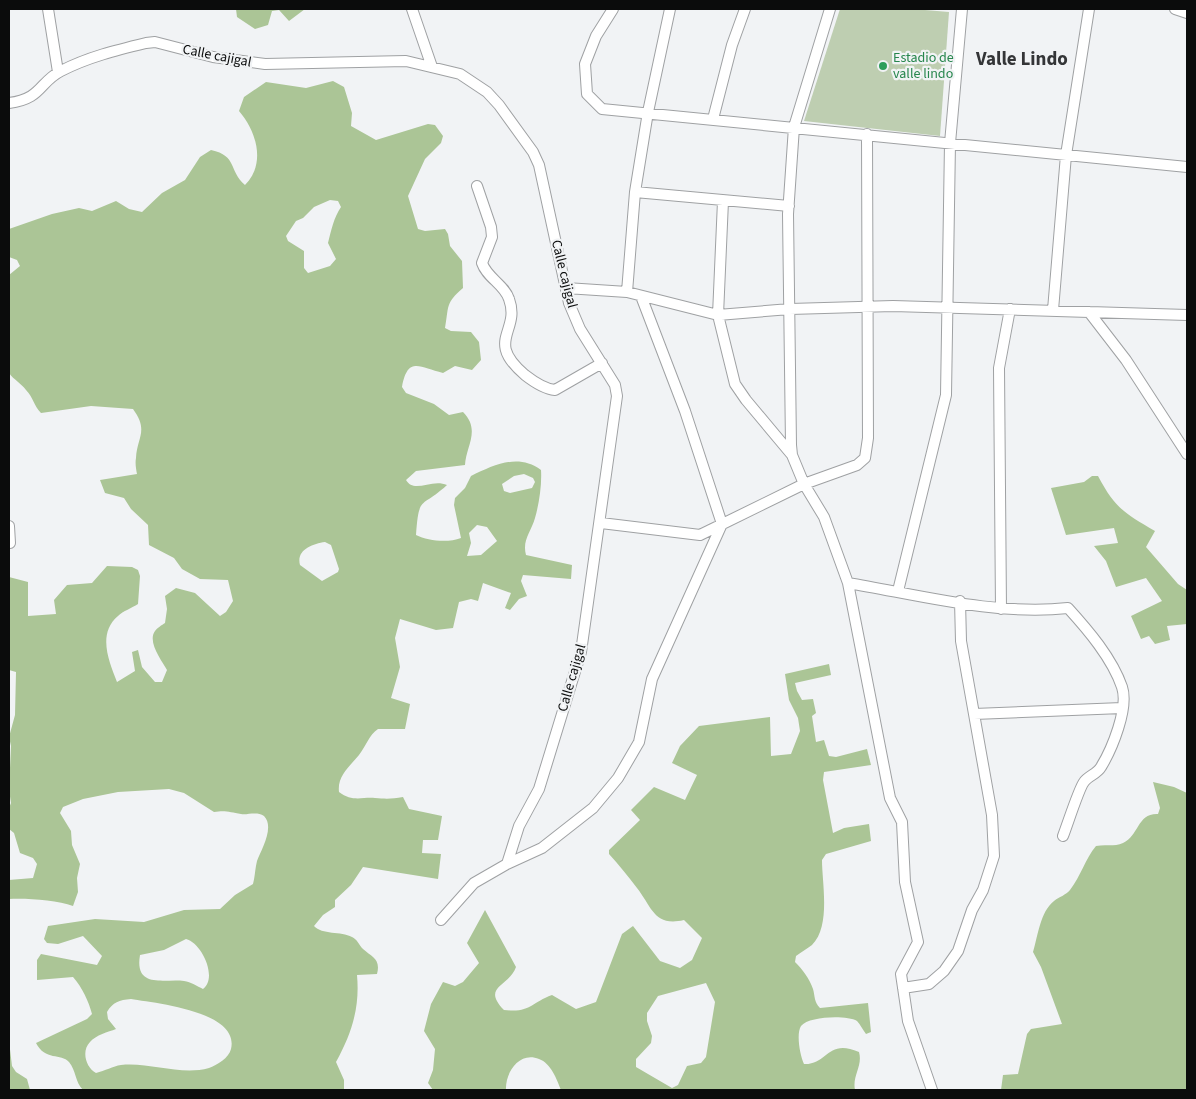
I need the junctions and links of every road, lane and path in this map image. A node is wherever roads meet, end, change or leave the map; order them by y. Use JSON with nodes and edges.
{"nodes":[{"id":1,"x":48,"y":9,"type":"edge"},
{"id":2,"x":412,"y":9,"type":"edge"},
{"id":3,"x":613,"y":9,"type":"edge"},
{"id":4,"x":670,"y":9,"type":"edge"},
{"id":5,"x":745,"y":9,"type":"edge"},
{"id":6,"x":830,"y":9,"type":"edge"},
{"id":7,"x":962,"y":9,"type":"edge"},
{"id":8,"x":1089,"y":9,"type":"edge"},
{"id":9,"x":1175,"y":9,"type":"edge"},
{"id":10,"x":1187,"y":13,"type":"edge"},
{"id":11,"x":432,"y":67,"type":"junction"},
{"id":12,"x":58,"y":72,"type":"junction"},
{"id":13,"x":9,"y":103,"type":"edge"},
{"id":14,"x":648,"y":112,"type":"junction"},
{"id":15,"x":713,"y":118,"type":"junction"},
{"id":16,"x":794,"y":127,"type":"junction"},
{"id":17,"x":867,"y":134,"type":"junction"},
{"id":18,"x":950,"y":143,"type":"junction"},
{"id":19,"x":1066,"y":155,"type":"junction"},
{"id":20,"x":1187,"y":167,"type":"edge"},
{"id":21,"x":477,"y":186,"type":"dead end"},
{"id":22,"x":635,"y":192,"type":"junction"},
{"id":23,"x":723,"y":201,"type":"junction"},
{"id":24,"x":789,"y":206,"type":"junction"},
{"id":25,"x":566,"y":288,"type":"junction"},
{"id":26,"x":627,"y":292,"type":"junction"},
{"id":27,"x":641,"y":296,"type":"junction"},
{"id":28,"x":948,"y":306,"type":"junction"},
{"id":29,"x":868,"y":307,"type":"junction"},
{"id":30,"x":790,"y":309,"type":"junction"},
{"id":31,"x":1010,"y":309,"type":"junction"},
{"id":32,"x":1052,"y":310,"type":"junction"},
{"id":33,"x":1187,"y":311,"type":"edge"},
{"id":34,"x":1089,"y":312,"type":"junction"},
{"id":35,"x":718,"y":315,"type":"junction"},
{"id":36,"x":602,"y":363,"type":"junction"},
{"id":37,"x":1187,"y":454,"type":"edge"},
{"id":38,"x":792,"y":455,"type":"junction"},
{"id":39,"x":804,"y":484,"type":"junction"},
{"id":40,"x":601,"y":522,"type":"junction"},
{"id":41,"x":722,"y":524,"type":"junction"},
{"id":42,"x":9,"y":526,"type":"edge"},
{"id":43,"x":10,"y":543,"type":"dead end"},
{"id":44,"x":848,"y":582,"type":"junction"},
{"id":45,"x":898,"y":591,"type":"junction"},
{"id":46,"x":960,"y":601,"type":"junction"},
{"id":47,"x":1001,"y":609,"type":"junction"},
{"id":48,"x":1122,"y":708,"type":"junction"},
{"id":49,"x":974,"y":714,"type":"junction"},
{"id":50,"x":1063,"y":836,"type":"dead end"},
{"id":51,"x":507,"y":864,"type":"junction"},
{"id":52,"x":441,"y":920,"type":"dead end"},
{"id":53,"x":903,"y":988,"type":"junction"},
{"id":54,"x":932,"y":1090,"type":"edge"}],
"edges":[{"from":1,"to":12,"type":"street"},
{"from":2,"to":11,"type":"street"},
{"from":3,"to":14,"type":"street"},
{"from":4,"to":14,"type":"street"},
{"from":5,"to":15,"type":"street"},
{"from":6,"to":16,"type":"street"},
{"from":7,"to":18,"type":"street"},
{"from":8,"to":19,"type":"street"},
{"from":9,"to":10,"type":"street"},
{"from":11,"to":12,"type":"street","name":"Calle cajigal"},
{"from":11,"to":25,"type":"street","name":"Calle cajigal"},
{"from":12,"to":13,"type":"street","name":"Calle cajigal"},
{"from":14,"to":15,"type":"street"},
{"from":14,"to":22,"type":"street"},
{"from":15,"to":16,"type":"street"},
{"from":16,"to":17,"type":"street"},
{"from":16,"to":24,"type":"street"},
{"from":17,"to":18,"type":"street"},
{"from":17,"to":29,"type":"street"},
{"from":18,"to":19,"type":"street"},
{"from":18,"to":28,"type":"street"},
{"from":19,"to":20,"type":"street"},
{"from":19,"to":32,"type":"street"},
{"from":21,"to":36,"type":"street"},
{"from":22,"to":23,"type":"street"},
{"from":22,"to":26,"type":"street"},
{"from":23,"to":24,"type":"street"},
{"from":23,"to":35,"type":"street"},
{"from":24,"to":30,"type":"street"},
{"from":25,"to":26,"type":"street"},
{"from":25,"to":36,"type":"street","name":"Calle cajigal"},
{"from":26,"to":27,"type":"street"},
{"from":27,"to":35,"type":"street"},
{"from":27,"to":41,"type":"street"},
{"from":28,"to":29,"type":"street"},
{"from":28,"to":31,"type":"street"},
{"from":28,"to":45,"type":"street"},
{"from":29,"to":30,"type":"street"},
{"from":29,"to":39,"type":"street"},
{"from":30,"to":35,"type":"street"},
{"from":30,"to":38,"type":"street"},
{"from":31,"to":32,"type":"street"},
{"from":31,"to":47,"type":"street"},
{"from":32,"to":34,"type":"street"},
{"from":33,"to":34,"type":"street"},
{"from":34,"to":37,"type":"street"},
{"from":35,"to":38,"type":"street"},
{"from":36,"to":40,"type":"street","name":"Calle cajigal"},
{"from":38,"to":39,"type":"street"},
{"from":39,"to":41,"type":"street"},
{"from":39,"to":44,"type":"street"},
{"from":40,"to":41,"type":"street"},
{"from":40,"to":51,"type":"street","name":"Calle cajigal"},
{"from":41,"to":51,"type":"street"},
{"from":42,"to":43,"type":"street"},
{"from":44,"to":45,"type":"street"},
{"from":44,"to":53,"type":"street"},
{"from":45,"to":46,"type":"street"},
{"from":46,"to":47,"type":"street"},
{"from":46,"to":49,"type":"street"},
{"from":47,"to":48,"type":"street"},
{"from":48,"to":49,"type":"street"},
{"from":48,"to":50,"type":"street"},
{"from":49,"to":53,"type":"street"},
{"from":51,"to":52,"type":"street"},
{"from":53,"to":54,"type":"street"}]}
